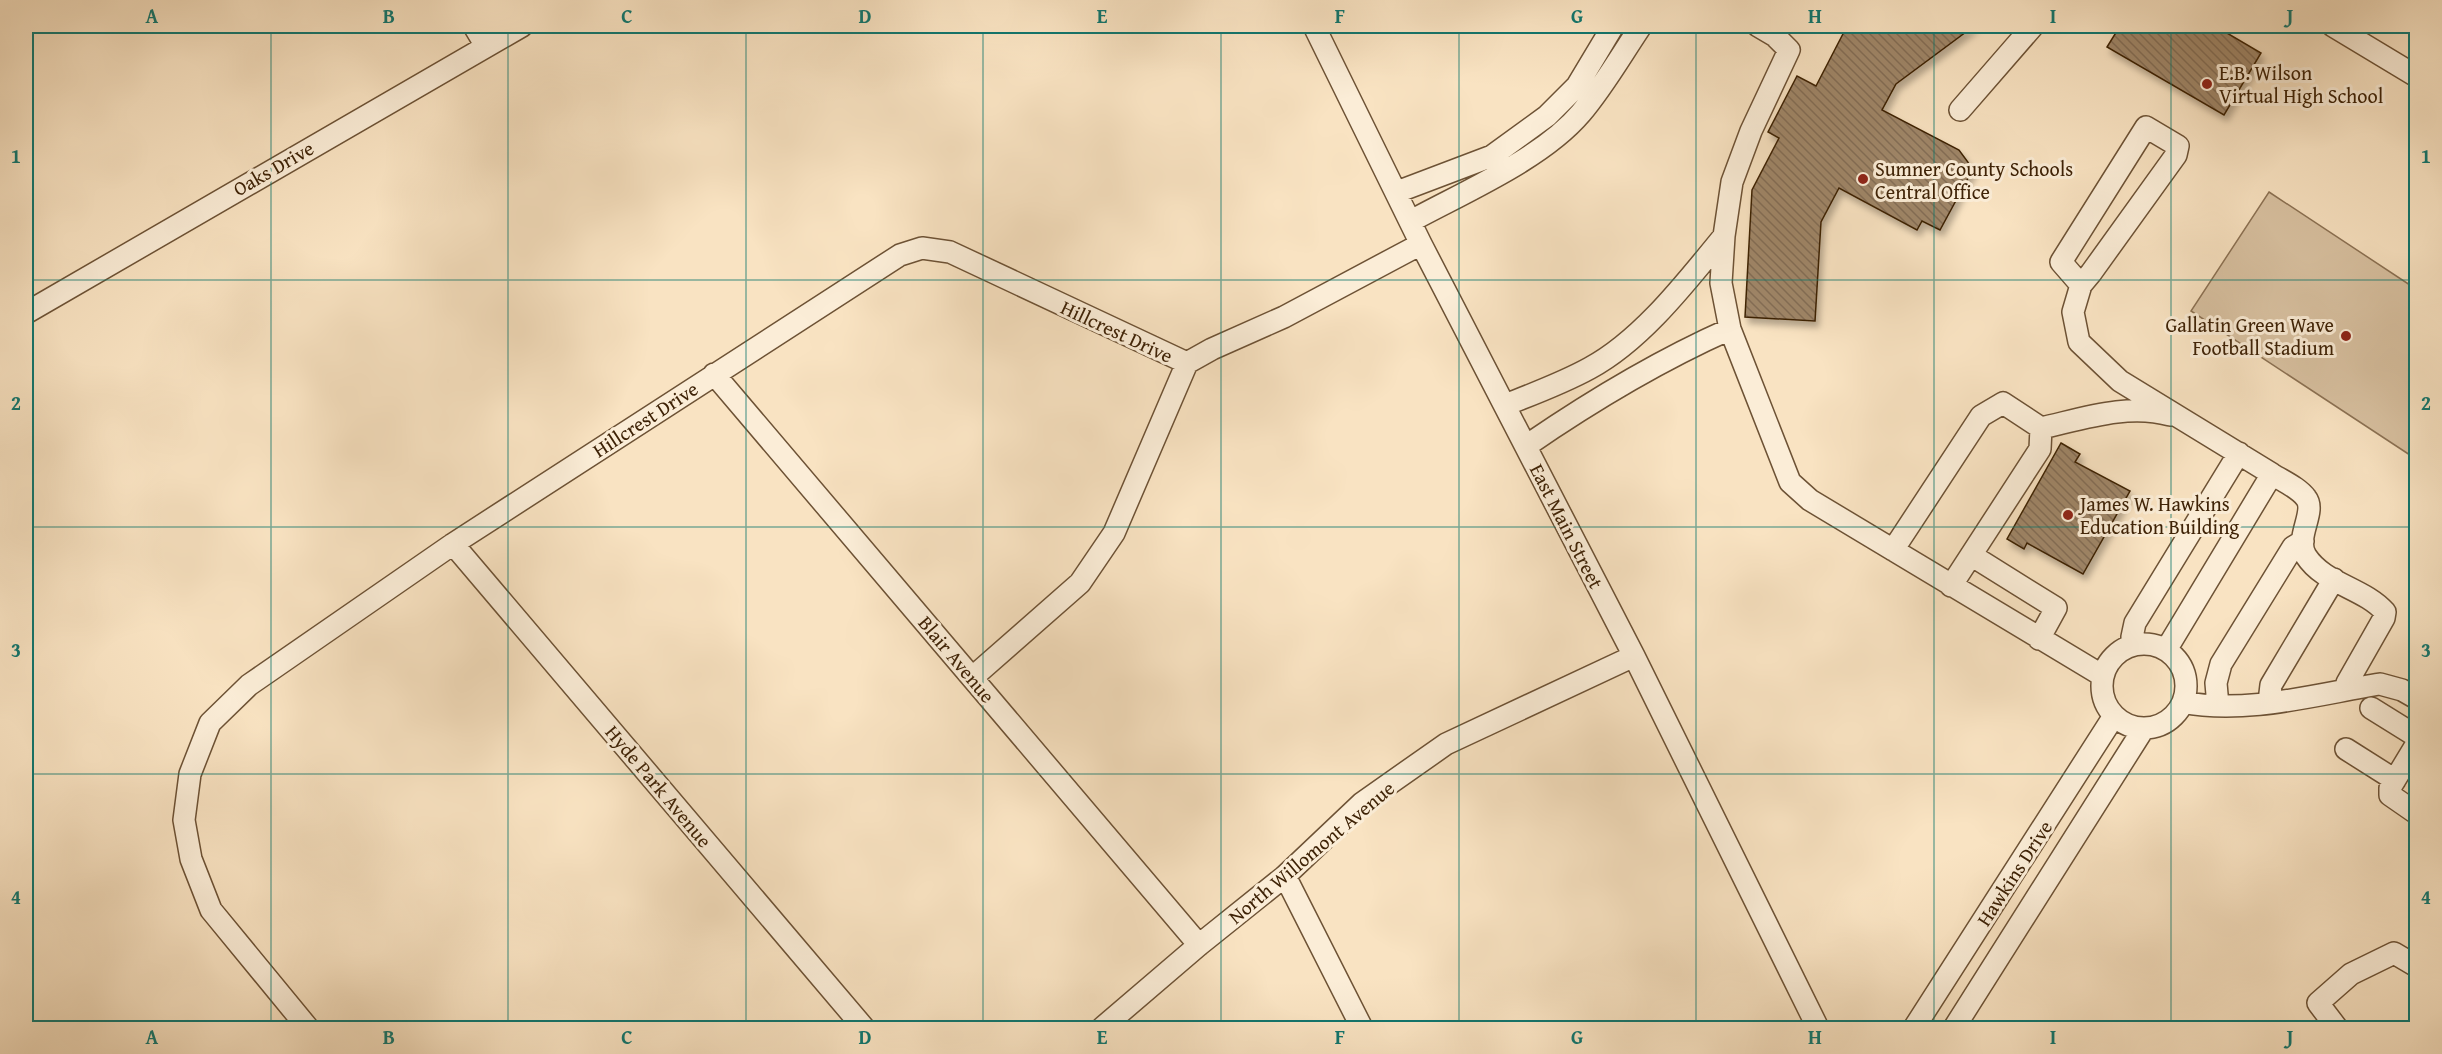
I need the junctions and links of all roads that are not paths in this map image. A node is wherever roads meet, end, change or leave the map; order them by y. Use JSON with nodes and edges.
{"nodes":[{"id":1,"x":474,"y":26,"type":"edge"},
{"id":2,"x":522,"y":26,"type":"edge"},
{"id":3,"x":1314,"y":26,"type":"edge"},
{"id":4,"x":1613,"y":26,"type":"edge"},
{"id":5,"x":1641,"y":26,"type":"edge"},
{"id":6,"x":1758,"y":26,"type":"edge"},
{"id":7,"x":2333,"y":26,"type":"edge"},
{"id":8,"x":2022,"y":31,"type":"edge"},
{"id":9,"x":486,"y":46,"type":"junction"},
{"id":10,"x":2416,"y":76,"type":"edge"},
{"id":11,"x":1960,"y":110,"type":"dead end"},
{"id":12,"x":1397,"y":192,"type":"junction"},
{"id":13,"x":1411,"y":221,"type":"junction"},
{"id":14,"x":1724,"y":236,"type":"junction"},
{"id":15,"x":1422,"y":244,"type":"junction"},
{"id":16,"x":2080,"y":285,"type":"junction"},
{"id":17,"x":26,"y":313,"type":"edge"},
{"id":18,"x":1730,"y":329,"type":"junction"},
{"id":19,"x":1187,"y":363,"type":"junction"},
{"id":20,"x":714,"y":374,"type":"junction"},
{"id":21,"x":1505,"y":405,"type":"junction"},
{"id":22,"x":2181,"y":418,"type":"junction"},
{"id":23,"x":2041,"y":428,"type":"junction"},
{"id":24,"x":1526,"y":446,"type":"junction"},
{"id":25,"x":2239,"y":453,"type":"junction"},
{"id":26,"x":2272,"y":474,"type":"junction"},
{"id":27,"x":2303,"y":541,"type":"junction"},
{"id":28,"x":453,"y":544,"type":"junction"},
{"id":29,"x":1893,"y":550,"type":"junction"},
{"id":30,"x":1971,"y":555,"type":"junction"},
{"id":31,"x":2334,"y":579,"type":"junction"},
{"id":32,"x":1951,"y":586,"type":"junction"},
{"id":33,"x":2039,"y":639,"type":"junction"},
{"id":34,"x":2134,"y":645,"type":"junction"},
{"id":35,"x":2166,"y":650,"type":"junction"},
{"id":36,"x":1634,"y":656,"type":"junction"},
{"id":37,"x":973,"y":676,"type":"junction"},
{"id":38,"x":2103,"y":676,"type":"junction"},
{"id":39,"x":2346,"y":689,"type":"junction"},
{"id":40,"x":2416,"y":698,"type":"edge"},
{"id":41,"x":2183,"y":702,"type":"junction"},
{"id":42,"x":2269,"y":702,"type":"junction"},
{"id":43,"x":2218,"y":706,"type":"junction"},
{"id":44,"x":2371,"y":708,"type":"dead end"},
{"id":45,"x":2114,"y":716,"type":"junction"},
{"id":46,"x":2144,"y":728,"type":"junction"},
{"id":47,"x":2416,"y":746,"type":"edge"},
{"id":48,"x":2346,"y":750,"type":"dead end"},
{"id":49,"x":2395,"y":780,"type":"junction"},
{"id":50,"x":2416,"y":813,"type":"edge"},
{"id":51,"x":1285,"y":876,"type":"junction"},
{"id":52,"x":1199,"y":945,"type":"junction"},
{"id":53,"x":2416,"y":966,"type":"edge"},
{"id":54,"x":308,"y":1029,"type":"edge"},
{"id":55,"x":864,"y":1029,"type":"edge"},
{"id":56,"x":1102,"y":1029,"type":"edge"},
{"id":57,"x":1362,"y":1029,"type":"edge"},
{"id":58,"x":1818,"y":1029,"type":"edge"},
{"id":59,"x":1914,"y":1029,"type":"edge"},
{"id":60,"x":1954,"y":1029,"type":"edge"},
{"id":61,"x":2337,"y":1029,"type":"edge"}],
"edges":[{"from":1,"to":9,"type":"street"},
{"from":2,"to":9,"type":"street","name":"Oaks Drive"},
{"from":3,"to":12,"type":"street","name":"East Main Street"},
{"from":4,"to":12,"type":"street"},
{"from":5,"to":13,"type":"street"},
{"from":6,"to":14,"type":"street"},
{"from":7,"to":10,"type":"street"},
{"from":8,"to":11,"type":"street"},
{"from":9,"to":17,"type":"street","name":"Oaks Drive"},
{"from":12,"to":13,"type":"street","name":"East Main Street"},
{"from":13,"to":15,"type":"street","name":"East Main Street"},
{"from":14,"to":18,"type":"street"},
{"from":14,"to":21,"type":"street"},
{"from":15,"to":19,"type":"street","name":"Hillcrest Drive"},
{"from":15,"to":21,"type":"street","name":"East Main Street"},
{"from":16,"to":16,"type":"street"},
{"from":16,"to":22,"type":"street"},
{"from":18,"to":24,"type":"street"},
{"from":18,"to":29,"type":"street"},
{"from":19,"to":20,"type":"street","name":"Hillcrest Drive"},
{"from":19,"to":37,"type":"street"},
{"from":20,"to":28,"type":"street","name":"Hillcrest Drive"},
{"from":20,"to":37,"type":"street","name":"Blair Avenue"},
{"from":21,"to":24,"type":"street","name":"East Main Street"},
{"from":22,"to":23,"type":"street"},
{"from":22,"to":25,"type":"street"},
{"from":23,"to":29,"type":"street"},
{"from":23,"to":30,"type":"street"},
{"from":24,"to":36,"type":"street","name":"East Main Street"},
{"from":25,"to":26,"type":"street"},
{"from":25,"to":34,"type":"street"},
{"from":26,"to":27,"type":"street"},
{"from":26,"to":35,"type":"street"},
{"from":27,"to":31,"type":"street"},
{"from":27,"to":43,"type":"street"},
{"from":28,"to":54,"type":"street","name":"Hillcrest Drive"},
{"from":28,"to":55,"type":"street","name":"Hyde Park Avenue"},
{"from":29,"to":32,"type":"street"},
{"from":30,"to":32,"type":"street"},
{"from":30,"to":33,"type":"street"},
{"from":31,"to":39,"type":"street"},
{"from":31,"to":42,"type":"street"},
{"from":32,"to":33,"type":"street"},
{"from":33,"to":38,"type":"street"},
{"from":34,"to":35,"type":"street"},
{"from":34,"to":38,"type":"street"},
{"from":35,"to":41,"type":"street"},
{"from":36,"to":51,"type":"street","name":"North Willomont Avenue"},
{"from":36,"to":58,"type":"street","name":"East Main Street"},
{"from":37,"to":52,"type":"street","name":"Blair Avenue"},
{"from":38,"to":45,"type":"street"},
{"from":39,"to":40,"type":"street"},
{"from":39,"to":42,"type":"street"},
{"from":41,"to":43,"type":"street"},
{"from":41,"to":46,"type":"street"},
{"from":42,"to":43,"type":"street"},
{"from":44,"to":47,"type":"street"},
{"from":45,"to":46,"type":"street"},
{"from":45,"to":59,"type":"street","name":"Hawkins Drive"},
{"from":46,"to":60,"type":"street","name":"Hawkins Drive"},
{"from":47,"to":49,"type":"street"},
{"from":48,"to":49,"type":"street"},
{"from":49,"to":50,"type":"street"},
{"from":51,"to":52,"type":"street","name":"North Willomont Avenue"},
{"from":51,"to":57,"type":"street"},
{"from":52,"to":56,"type":"street","name":"North Willomont Avenue"},
{"from":53,"to":61,"type":"street"}]}
